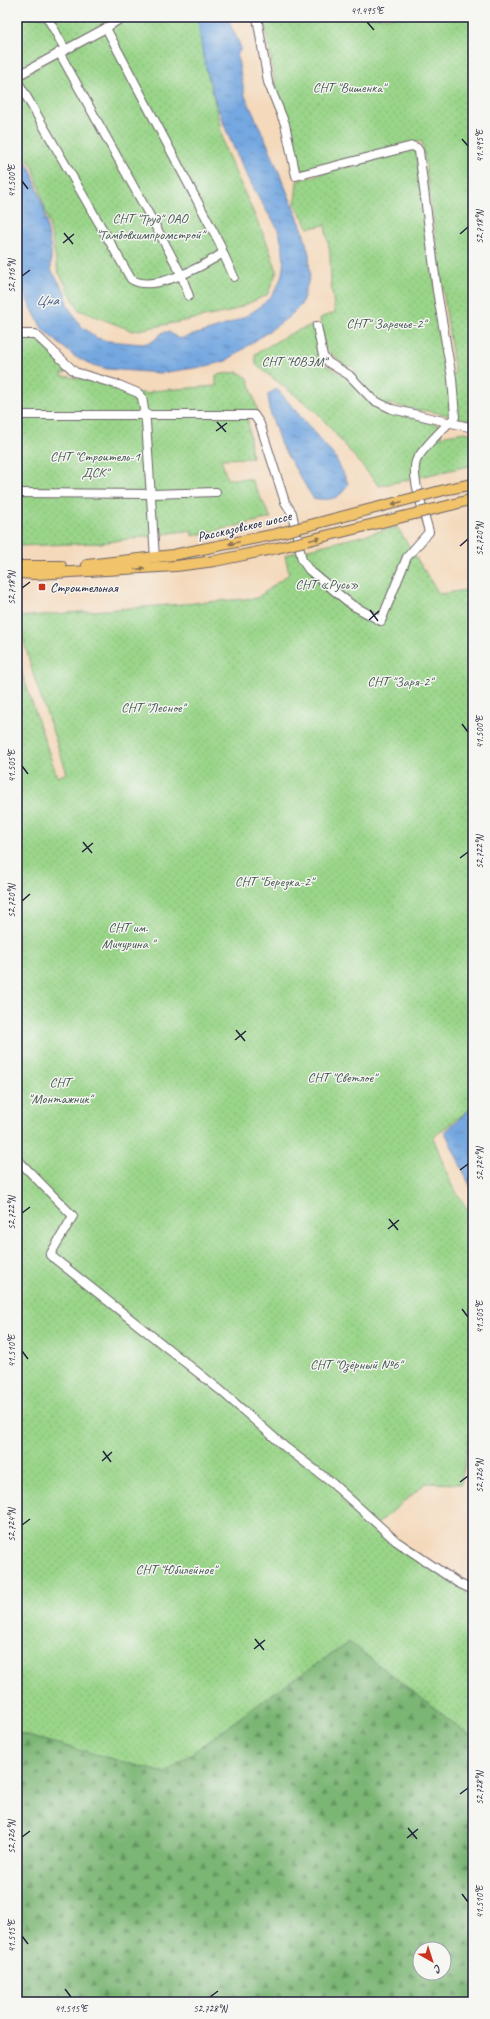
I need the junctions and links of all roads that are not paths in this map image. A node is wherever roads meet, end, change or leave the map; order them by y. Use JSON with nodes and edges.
{"nodes":[{"id":1,"x":47,"y":17,"type":"edge"},
{"id":2,"x":123,"y":17,"type":"edge"},
{"id":3,"x":257,"y":17,"type":"edge"},
{"id":4,"x":106,"y":28,"type":"junction"},
{"id":5,"x":62,"y":51,"type":"junction"},
{"id":6,"x":17,"y":76,"type":"edge"},
{"id":7,"x":17,"y":80,"type":"edge"},
{"id":8,"x":222,"y":254,"type":"junction"},
{"id":9,"x":181,"y":274,"type":"junction"},
{"id":10,"x":234,"y":277,"type":"dead end"},
{"id":11,"x":189,"y":296,"type":"dead end"},
{"id":12,"x":317,"y":326,"type":"dead end"},
{"id":13,"x":17,"y":334,"type":"edge"},
{"id":14,"x":145,"y":414,"type":"junction"},
{"id":15,"x":17,"y":415,"type":"edge"},
{"id":16,"x":450,"y":423,"type":"junction"},
{"id":17,"x":473,"y":428,"type":"edge"},
{"id":18,"x":473,"y":484,"type":"edge"},
{"id":19,"x":216,"y":492,"type":"dead end"},
{"id":20,"x":17,"y":493,"type":"edge"},
{"id":21,"x":152,"y":494,"type":"junction"},
{"id":22,"x":473,"y":499,"type":"edge"},
{"id":23,"x":155,"y":558,"type":"junction"},
{"id":24,"x":17,"y":566,"type":"edge"},
{"id":25,"x":17,"y":573,"type":"edge"},
{"id":26,"x":17,"y":1159,"type":"edge"},
{"id":27,"x":473,"y":1590,"type":"edge"}],
"edges":[{"from":1,"to":5,"type":"street"},
{"from":2,"to":4,"type":"street"},
{"from":3,"to":16,"type":"street"},
{"from":4,"to":5,"type":"street"},
{"from":4,"to":8,"type":"street"},
{"from":5,"to":6,"type":"street"},
{"from":5,"to":9,"type":"street"},
{"from":7,"to":9,"type":"street"},
{"from":8,"to":9,"type":"street"},
{"from":8,"to":10,"type":"street"},
{"from":9,"to":11,"type":"street"},
{"from":12,"to":16,"type":"street"},
{"from":13,"to":14,"type":"street"},
{"from":14,"to":15,"type":"street"},
{"from":14,"to":16,"type":"street"},
{"from":14,"to":21,"type":"street"},
{"from":16,"to":17,"type":"street"},
{"from":18,"to":23,"type":"main road","name":"Рассказовское шоссе","one_way":true,"bridge":true},
{"from":19,"to":21,"type":"street"},
{"from":20,"to":21,"type":"street"},
{"from":21,"to":23,"type":"street"},
{"from":25,"to":22,"type":"main road","name":"Рассказовское шоссе","one_way":true,"bridge":true},
{"from":23,"to":24,"type":"main road","name":"Рассказовское шоссе"},
{"from":26,"to":27,"type":"street"}]}
